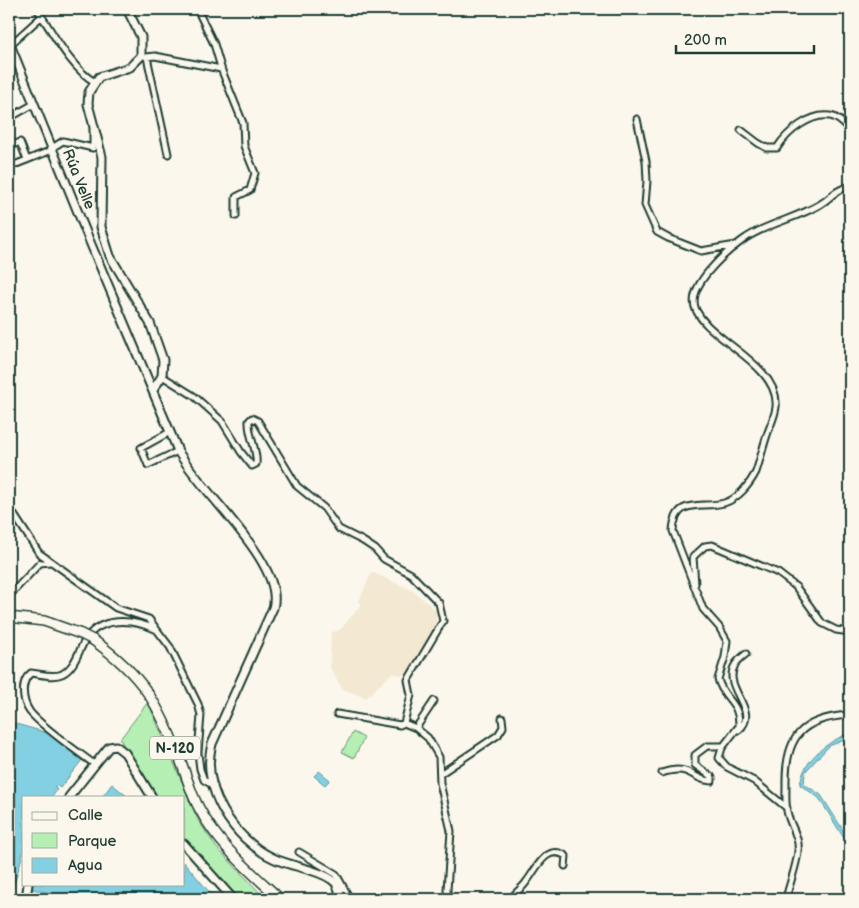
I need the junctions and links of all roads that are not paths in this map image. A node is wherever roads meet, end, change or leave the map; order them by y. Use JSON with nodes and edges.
{"nodes":[{"id":1,"x":37,"y":9,"type":"edge"},
{"id":2,"x":127,"y":9,"type":"edge"},
{"id":3,"x":197,"y":9,"type":"edge"},
{"id":4,"x":42,"y":16,"type":"junction"},
{"id":5,"x":9,"y":44,"type":"edge"},
{"id":6,"x":144,"y":56,"type":"junction"},
{"id":7,"x":221,"y":69,"type":"junction"},
{"id":8,"x":94,"y":82,"type":"junction"},
{"id":9,"x":34,"y":104,"type":"junction"},
{"id":10,"x":9,"y":118,"type":"edge"},
{"id":11,"x":637,"y":119,"type":"dead end"},
{"id":12,"x":93,"y":126,"type":"junction"},
{"id":13,"x":740,"y":130,"type":"dead end"},
{"id":14,"x":850,"y":130,"type":"edge"},
{"id":15,"x":9,"y":147,"type":"edge"},
{"id":16,"x":52,"y":149,"type":"junction"},
{"id":17,"x":168,"y":154,"type":"dead end"},
{"id":18,"x":27,"y":160,"type":"junction"},
{"id":19,"x":9,"y":167,"type":"edge"},
{"id":20,"x":850,"y":186,"type":"edge"},
{"id":21,"x":236,"y":216,"type":"dead end"},
{"id":22,"x":737,"y":245,"type":"junction"},
{"id":23,"x":162,"y":376,"type":"junction"},
{"id":24,"x":153,"y":390,"type":"junction"},
{"id":25,"x":170,"y":432,"type":"junction"},
{"id":26,"x":178,"y":452,"type":"junction"},
{"id":27,"x":9,"y":506,"type":"edge"},
{"id":28,"x":50,"y":562,"type":"junction"},
{"id":29,"x":696,"y":591,"type":"junction"},
{"id":30,"x":9,"y":596,"type":"edge"},
{"id":31,"x":9,"y":617,"type":"edge"},
{"id":32,"x":157,"y":630,"type":"junction"},
{"id":33,"x":850,"y":632,"type":"edge"},
{"id":34,"x":746,"y":654,"type":"dead end"},
{"id":35,"x":434,"y":701,"type":"dead end"},
{"id":36,"x":337,"y":714,"type":"dead end"},
{"id":37,"x":850,"y":715,"type":"edge"},
{"id":38,"x":502,"y":718,"type":"dead end"},
{"id":39,"x":404,"y":723,"type":"junction"},
{"id":40,"x":416,"y":728,"type":"junction"},
{"id":41,"x":734,"y":734,"type":"junction"},
{"id":42,"x":723,"y":746,"type":"junction"},
{"id":43,"x":94,"y":764,"type":"junction"},
{"id":44,"x":662,"y":773,"type":"dead end"},
{"id":45,"x":440,"y":774,"type":"junction"},
{"id":46,"x":214,"y":786,"type":"junction"},
{"id":47,"x":70,"y":796,"type":"edge"},
{"id":48,"x":151,"y":796,"type":"edge"},
{"id":49,"x":787,"y":808,"type":"junction"},
{"id":50,"x":185,"y":845,"type":"edge"},
{"id":51,"x":299,"y":852,"type":"dead end"},
{"id":52,"x":244,"y":866,"type":"junction"},
{"id":53,"x":565,"y":866,"type":"dead end"},
{"id":54,"x":338,"y":882,"type":"junction"},
{"id":55,"x":28,"y":887,"type":"edge"},
{"id":56,"x":26,"y":899,"type":"edge"},
{"id":57,"x":233,"y":899,"type":"edge"},
{"id":58,"x":275,"y":899,"type":"edge"},
{"id":59,"x":280,"y":899,"type":"edge"},
{"id":60,"x":340,"y":899,"type":"edge"},
{"id":61,"x":350,"y":899,"type":"edge"},
{"id":62,"x":448,"y":899,"type":"edge"},
{"id":63,"x":511,"y":899,"type":"edge"},
{"id":64,"x":786,"y":899,"type":"edge"}],
"edges":[{"from":1,"to":4,"type":"street"},
{"from":2,"to":6,"type":"street"},
{"from":3,"to":7,"type":"street"},
{"from":4,"to":5,"type":"street"},
{"from":4,"to":8,"type":"street"},
{"from":5,"to":9,"type":"street","name":"Rúa Velle"},
{"from":6,"to":7,"type":"street"},
{"from":6,"to":8,"type":"street"},
{"from":6,"to":17,"type":"street"},
{"from":7,"to":21,"type":"street"},
{"from":8,"to":12,"type":"street"},
{"from":9,"to":10,"type":"street"},
{"from":9,"to":16,"type":"street","name":"Rúa Velle"},
{"from":11,"to":22,"type":"street"},
{"from":12,"to":16,"type":"street"},
{"from":12,"to":23,"type":"street"},
{"from":13,"to":14,"type":"street"},
{"from":15,"to":18,"type":"street"},
{"from":16,"to":18,"type":"street"},
{"from":16,"to":24,"type":"street","name":"Rúa Velle"},
{"from":18,"to":19,"type":"street"},
{"from":20,"to":22,"type":"street"},
{"from":22,"to":29,"type":"street"},
{"from":23,"to":24,"type":"street"},
{"from":23,"to":39,"type":"street"},
{"from":24,"to":25,"type":"street","name":"Rúa Velle"},
{"from":25,"to":26,"type":"street","name":"Rúa Velle"},
{"from":25,"to":26,"type":"street"},
{"from":26,"to":46,"type":"street","name":"Rúa Velle"},
{"from":27,"to":28,"type":"street"},
{"from":28,"to":30,"type":"street"},
{"from":28,"to":32,"type":"street"},
{"from":29,"to":33,"type":"street"},
{"from":29,"to":41,"type":"street"},
{"from":31,"to":52,"type":"highway","number":"N-120","bridge":true},
{"from":32,"to":43,"type":"street"},
{"from":32,"to":46,"type":"street"},
{"from":34,"to":41,"type":"street"},
{"from":35,"to":40,"type":"street"},
{"from":36,"to":39,"type":"street"},
{"from":37,"to":49,"type":"street"},
{"from":38,"to":45,"type":"street"},
{"from":39,"to":40,"type":"street"},
{"from":40,"to":45,"type":"street"},
{"from":41,"to":42,"type":"street"},
{"from":42,"to":44,"type":"street"},
{"from":42,"to":49,"type":"street"},
{"from":43,"to":47,"type":"street"},
{"from":43,"to":48,"type":"street"},
{"from":45,"to":62,"type":"street"},
{"from":46,"to":54,"type":"street","name":"Rúa Velle"},
{"from":49,"to":64,"type":"street"},
{"from":50,"to":57,"type":"street"},
{"from":51,"to":54,"type":"street"},
{"from":52,"to":58,"type":"highway"},
{"from":52,"to":59,"type":"highway","number":"N-120"},
{"from":53,"to":63,"type":"street"},
{"from":54,"to":60,"type":"street"},
{"from":54,"to":61,"type":"street"},
{"from":55,"to":56,"type":"street"}]}
